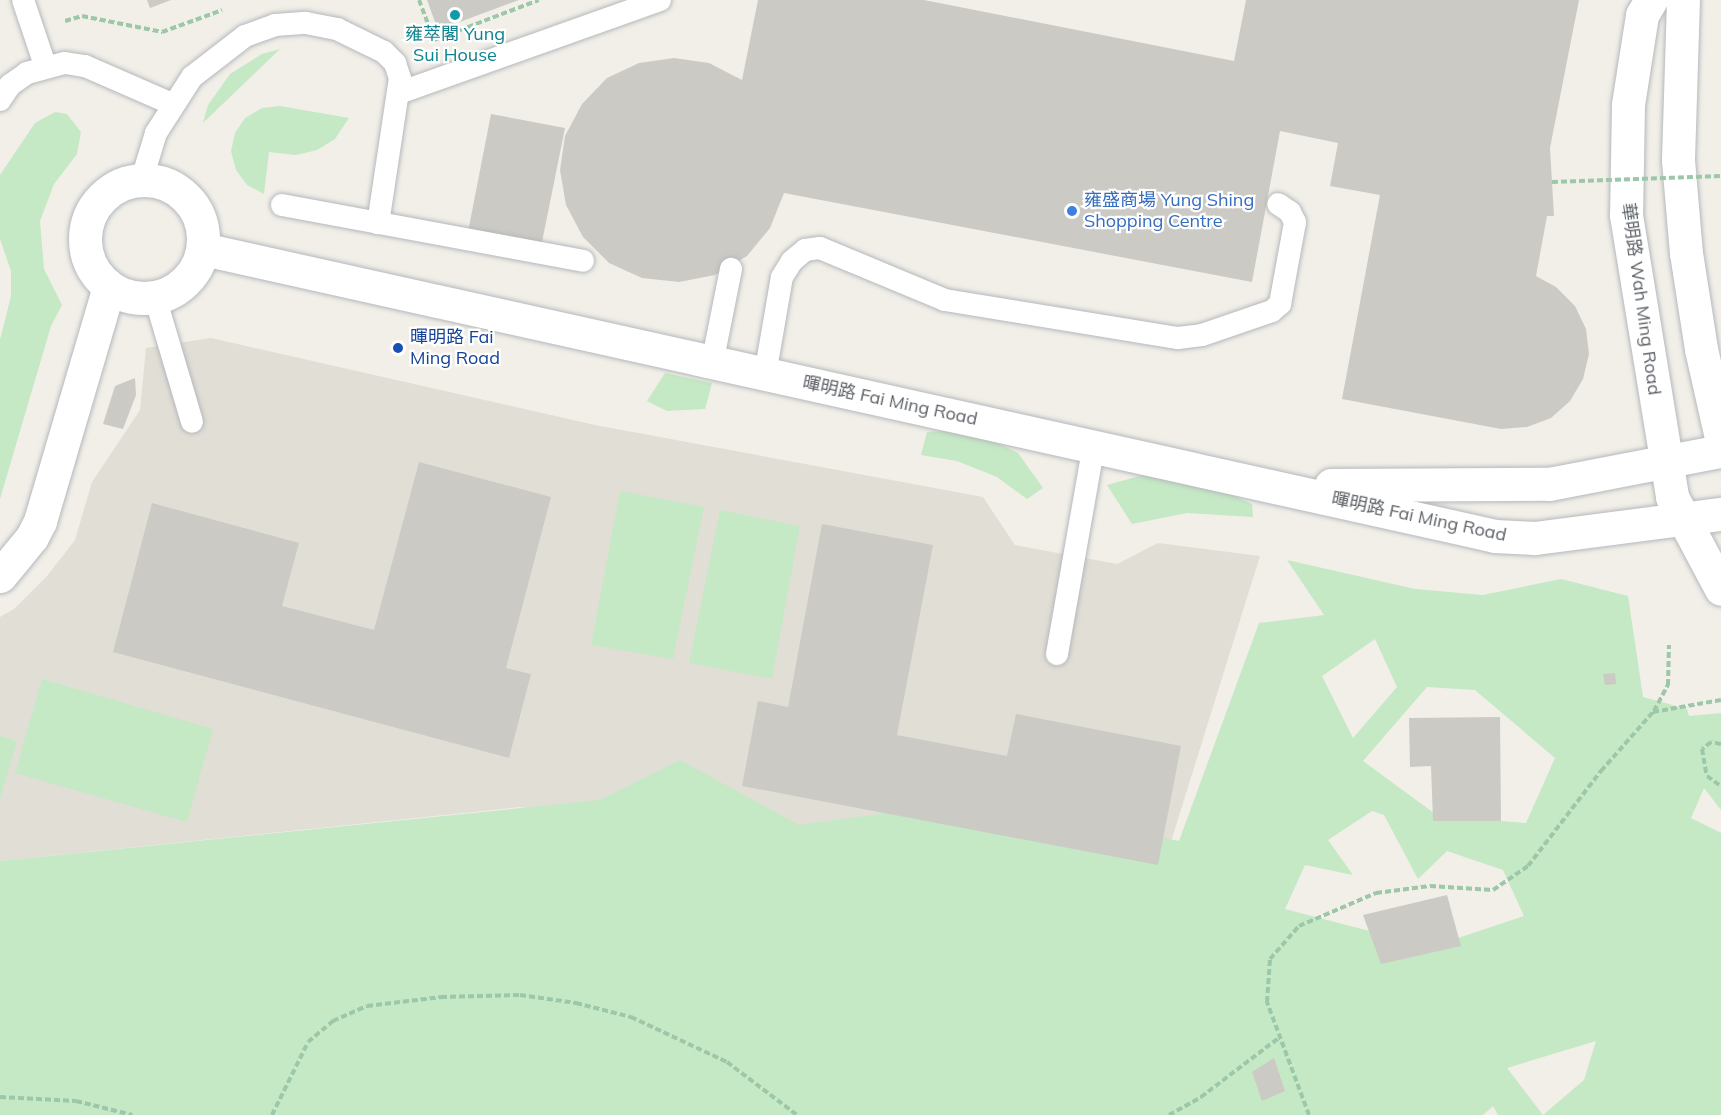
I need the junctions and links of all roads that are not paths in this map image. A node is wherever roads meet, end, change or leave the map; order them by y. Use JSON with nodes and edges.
{"nodes":[{"id":1,"x":23,"y":0,"type":"edge"},
{"id":2,"x":660,"y":0,"type":"edge"},
{"id":3,"x":1651,"y":0,"type":"edge"},
{"id":4,"x":1683,"y":0,"type":"edge"},
{"id":5,"x":45,"y":65,"type":"junction"},
{"id":6,"x":399,"y":93,"type":"junction"},
{"id":7,"x":0,"y":100,"type":"edge"},
{"id":8,"x":172,"y":104,"type":"junction"},
{"id":9,"x":142,"y":179,"type":"junction"},
{"id":10,"x":1278,"y":204,"type":"dead end"},
{"id":11,"x":282,"y":205,"type":"dead end"},
{"id":12,"x":378,"y":223,"type":"junction"},
{"id":13,"x":203,"y":249,"type":"junction"},
{"id":14,"x":583,"y":261,"type":"dead end"},
{"id":15,"x":731,"y":269,"type":"dead end"},
{"id":16,"x":109,"y":287,"type":"junction"},
{"id":17,"x":154,"y":297,"type":"junction"},
{"id":18,"x":712,"y":364,"type":"junction"},
{"id":19,"x":765,"y":375,"type":"junction"},
{"id":20,"x":192,"y":422,"type":"dead end"},
{"id":21,"x":1721,"y":438,"type":"edge"},
{"id":22,"x":1094,"y":445,"type":"junction"},
{"id":23,"x":1721,"y":451,"type":"edge"},
{"id":24,"x":1665,"y":464,"type":"junction"},
{"id":25,"x":1260,"y":484,"type":"junction"},
{"id":26,"x":1721,"y":514,"type":"edge"},
{"id":27,"x":1683,"y":520,"type":"junction"},
{"id":28,"x":0,"y":576,"type":"edge"},
{"id":29,"x":1721,"y":589,"type":"edge"},
{"id":30,"x":1057,"y":654,"type":"dead end"}],
"edges":[{"from":1,"to":5,"type":"lane"},
{"from":2,"to":6,"type":"lane"},
{"from":3,"to":24,"type":"street","name":"華明路 Wah Ming Road"},
{"from":4,"to":21,"type":"street"},
{"from":5,"to":7,"type":"lane"},
{"from":5,"to":8,"type":"lane"},
{"from":6,"to":8,"type":"lane"},
{"from":6,"to":12,"type":"lane"},
{"from":8,"to":9,"type":"lane"},
{"from":9,"to":13,"type":"street"},
{"from":9,"to":16,"type":"street"},
{"from":10,"to":19,"type":"lane"},
{"from":11,"to":12,"type":"lane"},
{"from":12,"to":14,"type":"lane"},
{"from":13,"to":17,"type":"street"},
{"from":13,"to":18,"type":"street","name":"暉明路 Fai Ming Road"},
{"from":15,"to":18,"type":"lane"},
{"from":16,"to":17,"type":"street"},
{"from":16,"to":28,"type":"street"},
{"from":17,"to":20,"type":"lane"},
{"from":18,"to":19,"type":"street","name":"暉明路 Fai Ming Road"},
{"from":19,"to":22,"type":"street","name":"暉明路 Fai Ming Road"},
{"from":22,"to":25,"type":"street","name":"暉明路 Fai Ming Road"},
{"from":22,"to":30,"type":"lane"},
{"from":23,"to":24,"type":"street","name":"暉明路 Fai Ming Road"},
{"from":24,"to":25,"type":"street","name":"暉明路 Fai Ming Road"},
{"from":24,"to":27,"type":"street","name":"華明路 Wah Ming Road"},
{"from":25,"to":27,"type":"street","name":"暉明路 Fai Ming Road"},
{"from":26,"to":27,"type":"street","name":"暉明路 Fai Ming Road"},
{"from":27,"to":29,"type":"street","name":"華明路 Wah Ming Road"}]}
